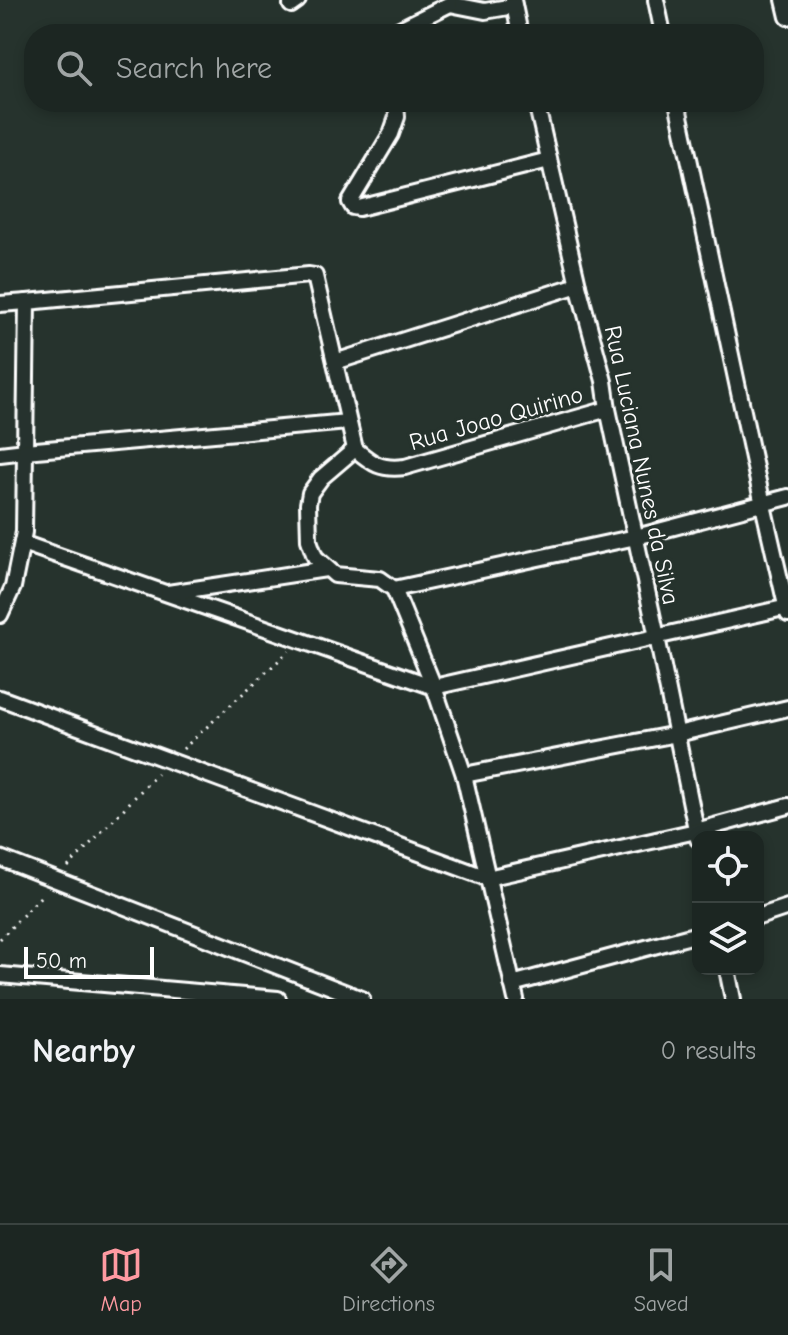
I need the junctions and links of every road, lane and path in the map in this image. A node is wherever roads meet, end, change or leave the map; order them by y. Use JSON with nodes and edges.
{"nodes":[{"id":1,"x":656,"y":0,"type":"edge"},
{"id":2,"x":784,"y":0,"type":"edge"},
{"id":3,"x":449,"y":2,"type":"edge"},
{"id":4,"x":514,"y":3,"type":"edge"},
{"id":5,"x":788,"y":17,"type":"edge"},
{"id":6,"x":408,"y":24,"type":"edge"},
{"id":7,"x":518,"y":24,"type":"edge"},
{"id":8,"x":661,"y":24,"type":"edge"},
{"id":9,"x":397,"y":112,"type":"edge"},
{"id":10,"x":538,"y":112,"type":"edge"},
{"id":11,"x":679,"y":112,"type":"edge"},
{"id":12,"x":549,"y":160,"type":"junction"},
{"id":13,"x":578,"y":285,"type":"junction"},
{"id":14,"x":27,"y":302,"type":"junction"},
{"id":15,"x":0,"y":304,"type":"edge"},
{"id":16,"x":335,"y":362,"type":"junction"},
{"id":17,"x":608,"y":409,"type":"junction"},
{"id":18,"x":348,"y":422,"type":"junction"},
{"id":19,"x":355,"y":449,"type":"junction"},
{"id":20,"x":25,"y":451,"type":"junction"},
{"id":21,"x":0,"y":454,"type":"edge"},
{"id":22,"x":788,"y":497,"type":"edge"},
{"id":23,"x":763,"y":505,"type":"junction"},
{"id":24,"x":636,"y":537,"type":"junction"},
{"id":25,"x":22,"y":543,"type":"junction"},
{"id":26,"x":326,"y":569,"type":"junction"},
{"id":27,"x":394,"y":589,"type":"junction"},
{"id":28,"x":165,"y":593,"type":"junction"},
{"id":29,"x":787,"y":609,"type":"edge"},
{"id":30,"x":0,"y":615,"type":"edge"},
{"id":31,"x":657,"y":637,"type":"junction"},
{"id":32,"x":301,"y":641,"type":"junction"},
{"id":33,"x":434,"y":687,"type":"junction"},
{"id":34,"x":0,"y":698,"type":"edge"},
{"id":35,"x":788,"y":708,"type":"edge"},
{"id":36,"x":677,"y":734,"type":"junction"},
{"id":37,"x":174,"y":758,"type":"dead end"},
{"id":38,"x":162,"y":768,"type":"dead end"},
{"id":39,"x":464,"y":775,"type":"junction"},
{"id":40,"x":788,"y":806,"type":"edge"},
{"id":41,"x":696,"y":831,"type":"edge"},
{"id":42,"x":710,"y":831,"type":"edge"},
{"id":43,"x":692,"y":836,"type":"edge"},
{"id":44,"x":0,"y":858,"type":"edge"},
{"id":45,"x":69,"y":866,"type":"dead end"},
{"id":46,"x":487,"y":878,"type":"junction"},
{"id":47,"x":50,"y":887,"type":"dead end"},
{"id":48,"x":788,"y":907,"type":"edge"},
{"id":49,"x":764,"y":915,"type":"edge"},
{"id":50,"x":692,"y":936,"type":"edge"},
{"id":51,"x":0,"y":939,"type":"edge"},
{"id":52,"x":0,"y":975,"type":"edge"},
{"id":53,"x":728,"y":975,"type":"edge"},
{"id":54,"x":512,"y":984,"type":"junction"},
{"id":55,"x":278,"y":999,"type":"edge"},
{"id":56,"x":362,"y":999,"type":"edge"},
{"id":57,"x":516,"y":999,"type":"edge"},
{"id":58,"x":733,"y":999,"type":"edge"}],
"edges":[{"from":1,"to":8,"type":"street"},
{"from":2,"to":5,"type":"street"},
{"from":3,"to":4,"type":"street"},
{"from":3,"to":6,"type":"street"},
{"from":4,"to":7,"type":"street"},
{"from":9,"to":12,"type":"street"},
{"from":10,"to":12,"type":"street","name":"Rua Luciana Nunes da Silva"},
{"from":11,"to":23,"type":"street"},
{"from":12,"to":13,"type":"street","name":"Rua Luciana Nunes da Silva"},
{"from":13,"to":16,"type":"street"},
{"from":13,"to":17,"type":"street","name":"Rua Luciana Nunes da Silva"},
{"from":14,"to":15,"type":"street"},
{"from":14,"to":16,"type":"street"},
{"from":14,"to":20,"type":"street"},
{"from":16,"to":18,"type":"street"},
{"from":17,"to":19,"type":"street","name":"Rua Joao Quirino"},
{"from":17,"to":24,"type":"street","name":"Rua Luciana Nunes da Silva"},
{"from":18,"to":19,"type":"street"},
{"from":18,"to":20,"type":"street"},
{"from":19,"to":26,"type":"street"},
{"from":20,"to":21,"type":"street"},
{"from":20,"to":25,"type":"street"},
{"from":22,"to":23,"type":"street"},
{"from":23,"to":24,"type":"street"},
{"from":23,"to":29,"type":"street"},
{"from":24,"to":27,"type":"street"},
{"from":24,"to":31,"type":"street","name":"Rua Luciana Nunes da Silva"},
{"from":25,"to":28,"type":"street"},
{"from":25,"to":30,"type":"street"},
{"from":26,"to":27,"type":"street"},
{"from":26,"to":28,"type":"street"},
{"from":27,"to":33,"type":"street"},
{"from":28,"to":32,"type":"street"},
{"from":29,"to":31,"type":"street"},
{"from":31,"to":33,"type":"street"},
{"from":31,"to":36,"type":"street","name":"Rua Luciana Nunes da Silva"},
{"from":32,"to":33,"type":"street"},
{"from":32,"to":37,"type":"path"},
{"from":33,"to":39,"type":"street"},
{"from":34,"to":46,"type":"street"},
{"from":35,"to":36,"type":"street"},
{"from":36,"to":39,"type":"street"},
{"from":36,"to":41,"type":"street","name":"Rua Luciana Nunes da Silva"},
{"from":38,"to":45,"type":"path"},
{"from":39,"to":46,"type":"street"},
{"from":40,"to":42,"type":"street"},
{"from":43,"to":46,"type":"street"},
{"from":44,"to":56,"type":"street"},
{"from":46,"to":54,"type":"street"},
{"from":47,"to":51,"type":"path"},
{"from":48,"to":49,"type":"street"},
{"from":50,"to":54,"type":"street"},
{"from":52,"to":55,"type":"street"},
{"from":53,"to":58,"type":"street"},
{"from":54,"to":57,"type":"street"}]}
